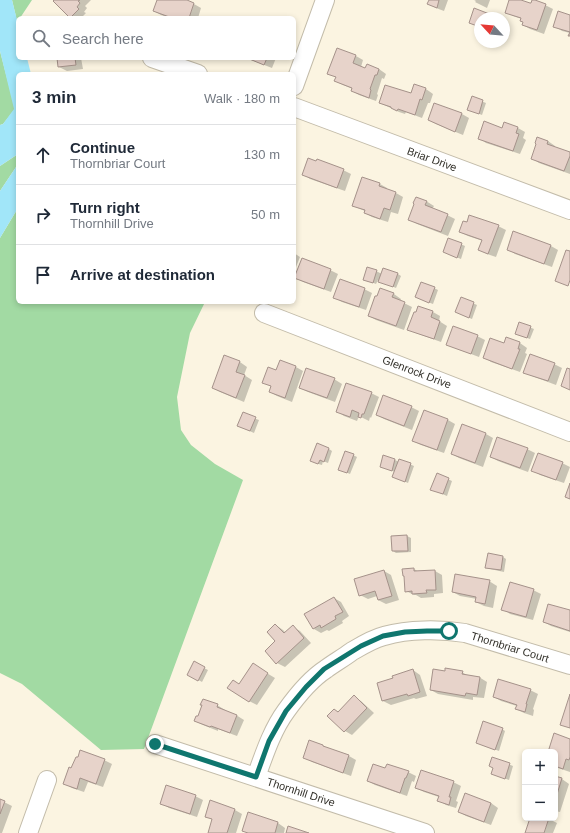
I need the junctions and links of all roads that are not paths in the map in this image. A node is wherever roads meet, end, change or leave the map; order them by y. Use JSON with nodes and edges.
{"nodes":[{"id":1,"x":326,"y":0,"type":"edge"},
{"id":2,"x":158,"y":60,"type":"edge"},
{"id":3,"x":192,"y":72,"type":"edge"},
{"id":4,"x":296,"y":81,"type":"edge"},
{"id":5,"x":296,"y":109,"type":"edge"},
{"id":6,"x":570,"y":210,"type":"edge"},
{"id":7,"x":264,"y":313,"type":"dead end"},
{"id":8,"x":570,"y":432,"type":"edge"},
{"id":9,"x":570,"y":665,"type":"edge"},
{"id":10,"x":155,"y":744,"type":"dead end"},
{"id":11,"x":256,"y":777,"type":"junction"},
{"id":12,"x":47,"y":780,"type":"dead end"},
{"id":13,"x":28,"y":833,"type":"edge"},
{"id":14,"x":425,"y":833,"type":"edge"}],
"edges":[{"from":1,"to":4,"type":"street"},
{"from":2,"to":3,"type":"street"},
{"from":5,"to":6,"type":"street","name":"Briar Drive"},
{"from":7,"to":8,"type":"street","name":"Glenrock Drive"},
{"from":9,"to":11,"type":"street","name":"Thornbriar Court"},
{"from":10,"to":11,"type":"street","name":"Thornhill Drive"},
{"from":11,"to":14,"type":"street","name":"Thornhill Drive"},
{"from":12,"to":13,"type":"street"}]}
